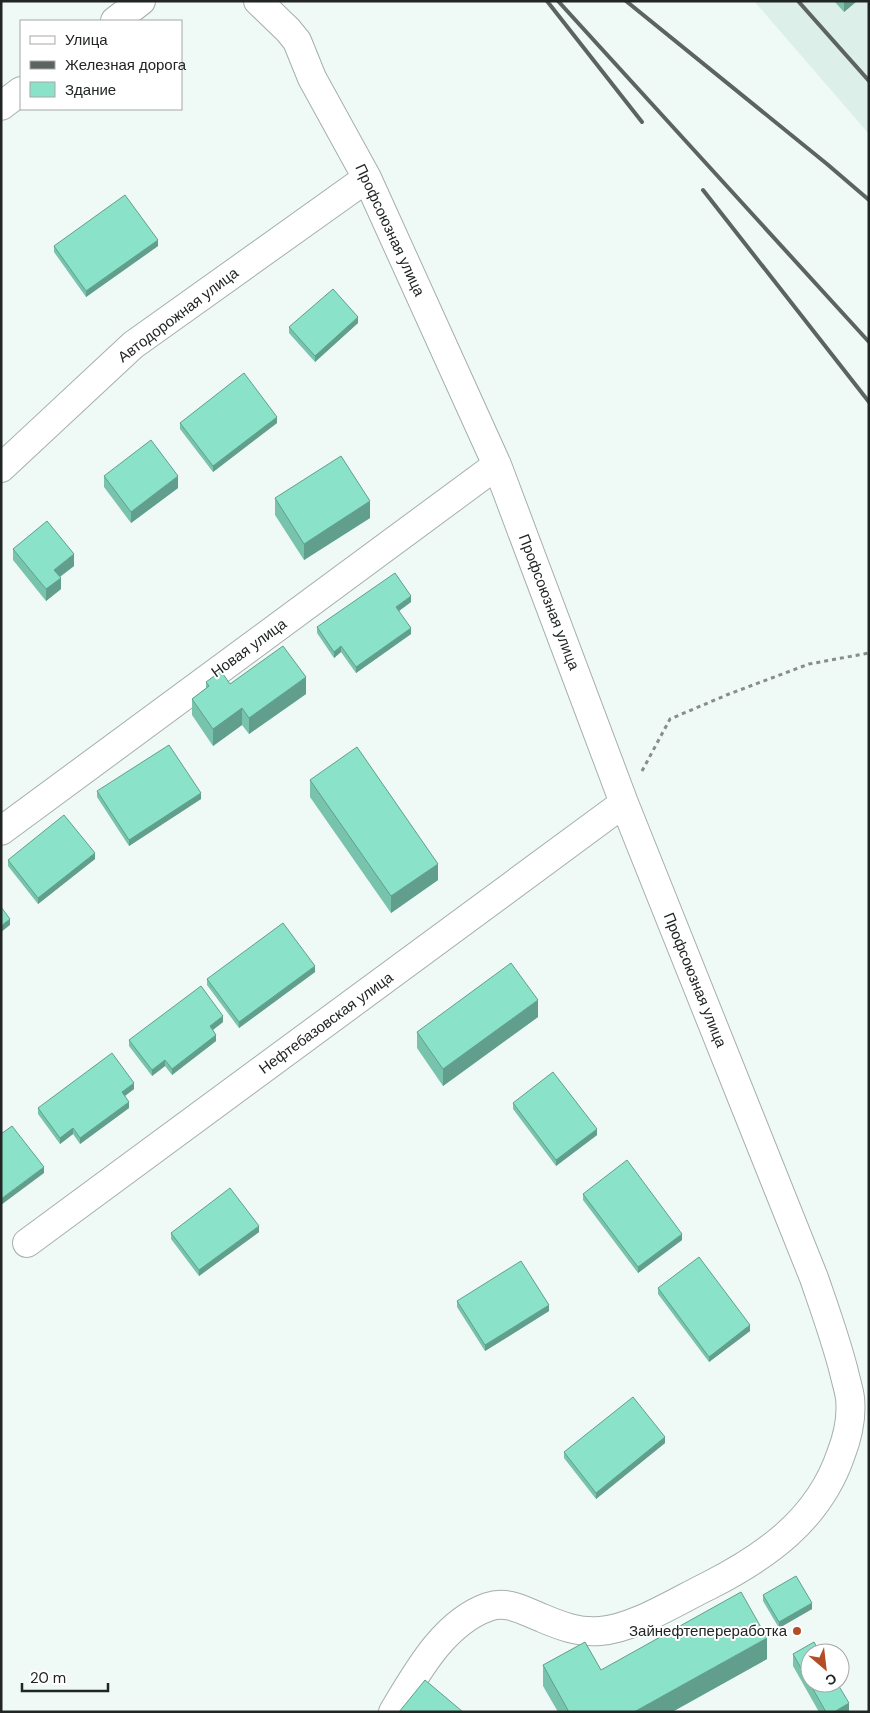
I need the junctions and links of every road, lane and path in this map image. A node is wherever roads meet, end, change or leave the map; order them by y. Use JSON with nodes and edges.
{"nodes":[{"id":1,"x":141,"y":1,"type":"edge"},
{"id":2,"x":258,"y":1,"type":"edge"},
{"id":3,"x":116,"y":20,"type":"edge"},
{"id":4,"x":20,"y":92,"type":"edge"},
{"id":5,"x":1,"y":106,"type":"edge"},
{"id":6,"x":367,"y":178,"type":"junction"},
{"id":7,"x":497,"y":465,"type":"junction"},
{"id":8,"x":1,"y":468,"type":"edge"},
{"id":9,"x":869,"y":653,"type":"edge"},
{"id":10,"x":624,"y":803,"type":"junction"},
{"id":11,"x":1,"y":831,"type":"edge"},
{"id":12,"x":27,"y":1243,"type":"dead end"},
{"id":13,"x":393,"y":1712,"type":"edge"}],
"edges":[{"from":1,"to":3,"type":"street"},
{"from":2,"to":6,"type":"street","name":"Профсоюзная улица"},
{"from":4,"to":5,"type":"street"},
{"from":6,"to":7,"type":"street","name":"Профсоюзная улица"},
{"from":6,"to":8,"type":"street","name":"Автодорожная улица"},
{"from":7,"to":10,"type":"street","name":"Профсоюзная улица"},
{"from":7,"to":11,"type":"street","name":"Новая улица"},
{"from":9,"to":10,"type":"path"},
{"from":10,"to":12,"type":"street","name":"Нефтебазовская улица"},
{"from":10,"to":13,"type":"street","name":"Профсоюзная улица"}]}
